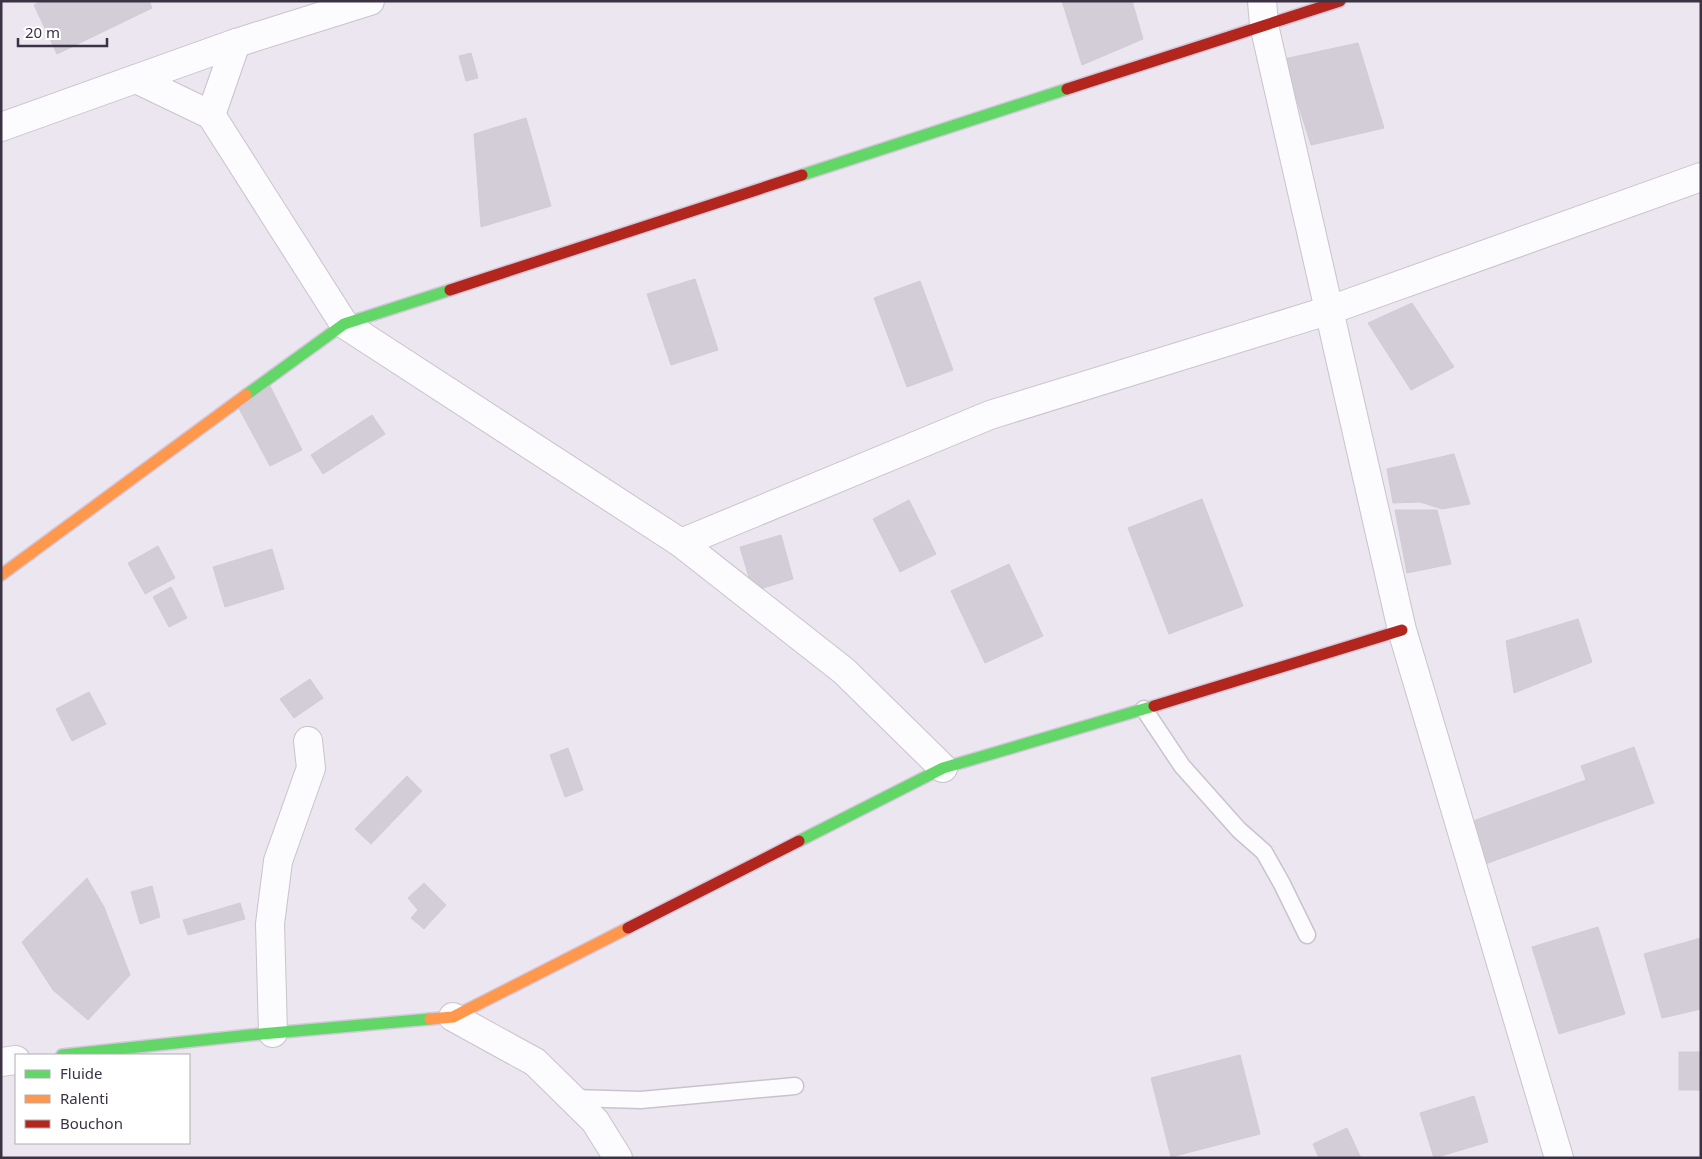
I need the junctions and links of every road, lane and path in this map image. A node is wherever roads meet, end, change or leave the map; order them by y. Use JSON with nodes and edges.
{"nodes":[{"id":1,"x":370,"y":1,"type":"edge"},
{"id":2,"x":1340,"y":1,"type":"edge"},
{"id":3,"x":1263,"y":13,"type":"edge"},
{"id":4,"x":236,"y":43,"type":"junction"},
{"id":5,"x":136,"y":80,"type":"junction"},
{"id":6,"x":211,"y":115,"type":"junction"},
{"id":7,"x":1,"y":127,"type":"edge"},
{"id":8,"x":1701,"y":178,"type":"edge"},
{"id":9,"x":1330,"y":310,"type":"junction"},
{"id":10,"x":344,"y":324,"type":"junction"},
{"id":11,"x":681,"y":543,"type":"junction"},
{"id":12,"x":1,"y":575,"type":"edge"},
{"id":13,"x":1402,"y":630,"type":"junction"},
{"id":14,"x":1144,"y":709,"type":"junction"},
{"id":15,"x":308,"y":741,"type":"dead end"},
{"id":16,"x":943,"y":768,"type":"junction"},
{"id":17,"x":1307,"y":935,"type":"dead end"},
{"id":18,"x":453,"y":1017,"type":"junction"},
{"id":19,"x":273,"y":1034,"type":"junction"},
{"id":20,"x":72,"y":1054,"type":"edge"},
{"id":21,"x":15,"y":1060,"type":"edge"},
{"id":22,"x":1,"y":1062,"type":"edge"},
{"id":23,"x":795,"y":1086,"type":"dead end"},
{"id":24,"x":572,"y":1098,"type":"junction"},
{"id":25,"x":618,"y":1158,"type":"edge"},
{"id":26,"x":1560,"y":1158,"type":"edge"}],
"edges":[{"from":1,"to":4,"type":"street"},
{"from":2,"to":3,"type":"street"},
{"from":3,"to":9,"type":"street"},
{"from":3,"to":10,"type":"street"},
{"from":4,"to":5,"type":"street"},
{"from":4,"to":6,"type":"street"},
{"from":5,"to":6,"type":"street"},
{"from":5,"to":7,"type":"street"},
{"from":6,"to":10,"type":"street"},
{"from":8,"to":9,"type":"street"},
{"from":9,"to":11,"type":"street"},
{"from":9,"to":13,"type":"street"},
{"from":10,"to":11,"type":"street"},
{"from":10,"to":12,"type":"street"},
{"from":11,"to":16,"type":"street"},
{"from":13,"to":14,"type":"street"},
{"from":13,"to":26,"type":"street"},
{"from":14,"to":16,"type":"street"},
{"from":14,"to":17,"type":"lane"},
{"from":15,"to":19,"type":"street"},
{"from":16,"to":18,"type":"street"},
{"from":18,"to":19,"type":"street"},
{"from":18,"to":24,"type":"street"},
{"from":19,"to":20,"type":"street"},
{"from":21,"to":22,"type":"street"},
{"from":23,"to":24,"type":"lane"},
{"from":24,"to":25,"type":"street"}]}
